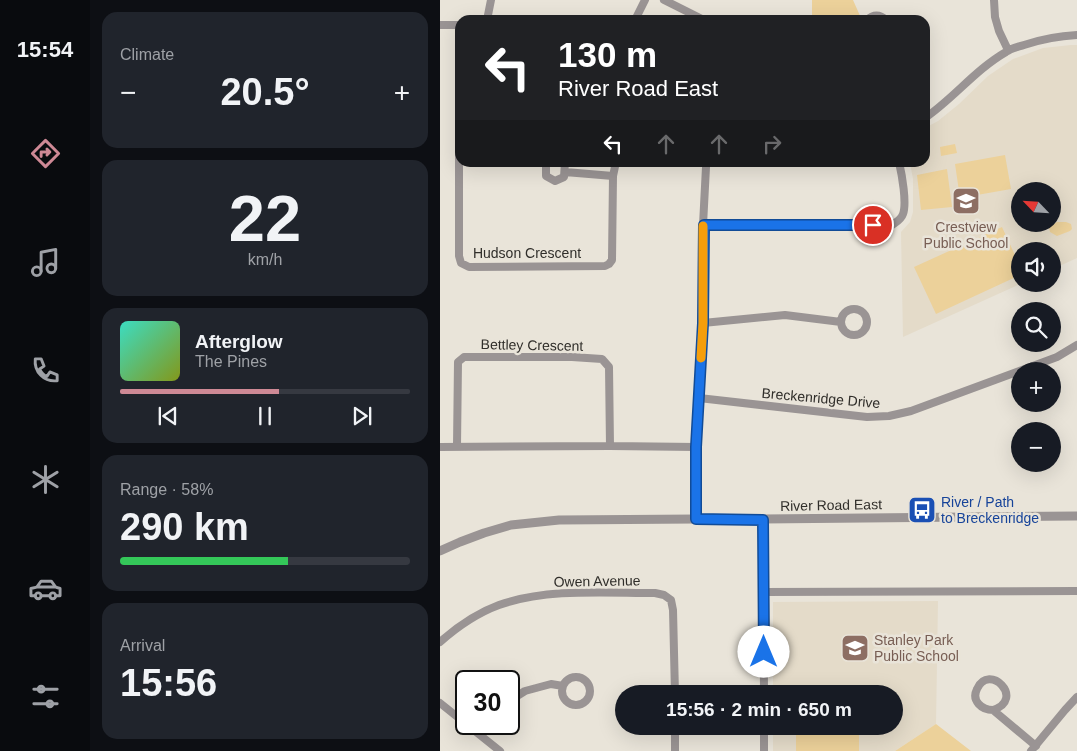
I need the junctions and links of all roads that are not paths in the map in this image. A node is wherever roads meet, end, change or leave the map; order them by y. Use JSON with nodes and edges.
{"nodes":[{"id":1,"x":491,"y":0,"type":"edge"},
{"id":2,"x":645,"y":0,"type":"edge"},
{"id":3,"x":664,"y":0,"type":"edge"},
{"id":4,"x":994,"y":0,"type":"edge"},
{"id":5,"x":489,"y":15,"type":"edge"},
{"id":6,"x":638,"y":15,"type":"edge"},
{"id":7,"x":694,"y":15,"type":"edge"},
{"id":8,"x":440,"y":25,"type":"edge"},
{"id":9,"x":455,"y":25,"type":"edge"},
{"id":10,"x":1077,"y":35,"type":"edge"},
{"id":11,"x":1008,"y":50,"type":"junction"},
{"id":12,"x":930,"y":115,"type":"edge"},
{"id":13,"x":459,"y":167,"type":"edge"},
{"id":14,"x":546,"y":167,"type":"edge"},
{"id":15,"x":565,"y":167,"type":"edge"},
{"id":16,"x":615,"y":167,"type":"edge"},
{"id":17,"x":706,"y":167,"type":"edge"},
{"id":18,"x":900,"y":167,"type":"edge"},
{"id":19,"x":565,"y":172,"type":"junction"},
{"id":20,"x":613,"y":176,"type":"junction"},
{"id":21,"x":704,"y":225,"type":"junction"},
{"id":22,"x":841,"y":322,"type":"dead end"},
{"id":23,"x":703,"y":323,"type":"junction"},
{"id":24,"x":1077,"y":345,"type":"edge"},
{"id":25,"x":699,"y":398,"type":"junction"},
{"id":26,"x":440,"y":446,"type":"edge"},
{"id":27,"x":458,"y":446,"type":"junction"},
{"id":28,"x":610,"y":446,"type":"junction"},
{"id":29,"x":696,"y":447,"type":"junction"},
{"id":30,"x":1077,"y":516,"type":"edge"},
{"id":31,"x":696,"y":519,"type":"junction"},
{"id":32,"x":763,"y":520,"type":"junction"},
{"id":33,"x":440,"y":551,"type":"edge"},
{"id":34,"x":1077,"y":591,"type":"edge"},
{"id":35,"x":763,"y":592,"type":"junction"},
{"id":36,"x":440,"y":642,"type":"edge"},
{"id":37,"x":675,"y":685,"type":"edge"},
{"id":38,"x":764,"y":685,"type":"edge"},
{"id":39,"x":563,"y":686,"type":"dead end"},
{"id":40,"x":520,"y":694,"type":"edge"},
{"id":41,"x":1077,"y":697,"type":"edge"},
{"id":42,"x":440,"y":703,"type":"edge"},
{"id":43,"x":993,"y":710,"type":"junction"},
{"id":44,"x":455,"y":715,"type":"edge"},
{"id":45,"x":481,"y":735,"type":"edge"},
{"id":46,"x":675,"y":735,"type":"edge"},
{"id":47,"x":764,"y":735,"type":"edge"},
{"id":48,"x":1033,"y":748,"type":"edge"},
{"id":49,"x":500,"y":751,"type":"edge"},
{"id":50,"x":675,"y":751,"type":"edge"},
{"id":51,"x":764,"y":751,"type":"edge"}],
"edges":[{"from":1,"to":5,"type":"street"},
{"from":2,"to":6,"type":"street"},
{"from":3,"to":7,"type":"street"},
{"from":4,"to":11,"type":"street"},
{"from":8,"to":9,"type":"street"},
{"from":10,"to":11,"type":"street"},
{"from":11,"to":12,"type":"street"},
{"from":13,"to":20,"type":"street","name":"Hudson Crescent"},
{"from":14,"to":19,"type":"street"},
{"from":15,"to":19,"type":"street"},
{"from":16,"to":20,"type":"street","name":"Hudson Crescent"},
{"from":17,"to":21,"type":"street"},
{"from":18,"to":21,"type":"street"},
{"from":19,"to":20,"type":"street"},
{"from":21,"to":23,"type":"street"},
{"from":22,"to":23,"type":"street"},
{"from":23,"to":25,"type":"street"},
{"from":24,"to":25,"type":"street","name":"Breckenridge Drive"},
{"from":25,"to":29,"type":"street"},
{"from":26,"to":27,"type":"street"},
{"from":27,"to":28,"type":"street"},
{"from":27,"to":28,"type":"street","name":"Bettley Crescent"},
{"from":28,"to":29,"type":"street"},
{"from":29,"to":31,"type":"street"},
{"from":30,"to":32,"type":"street","name":"River Road East"},
{"from":31,"to":32,"type":"street","name":"River Road East"},
{"from":31,"to":33,"type":"street","name":"River Road East"},
{"from":32,"to":35,"type":"street"},
{"from":34,"to":35,"type":"street"},
{"from":35,"to":38,"type":"street"},
{"from":36,"to":37,"type":"street","name":"Owen Avenue"},
{"from":39,"to":40,"type":"street"},
{"from":41,"to":48,"type":"street"},
{"from":42,"to":44,"type":"street"},
{"from":43,"to":43,"type":"street"},
{"from":43,"to":48,"type":"street"},
{"from":45,"to":49,"type":"street"},
{"from":46,"to":50,"type":"street"},
{"from":47,"to":51,"type":"street"}]}
